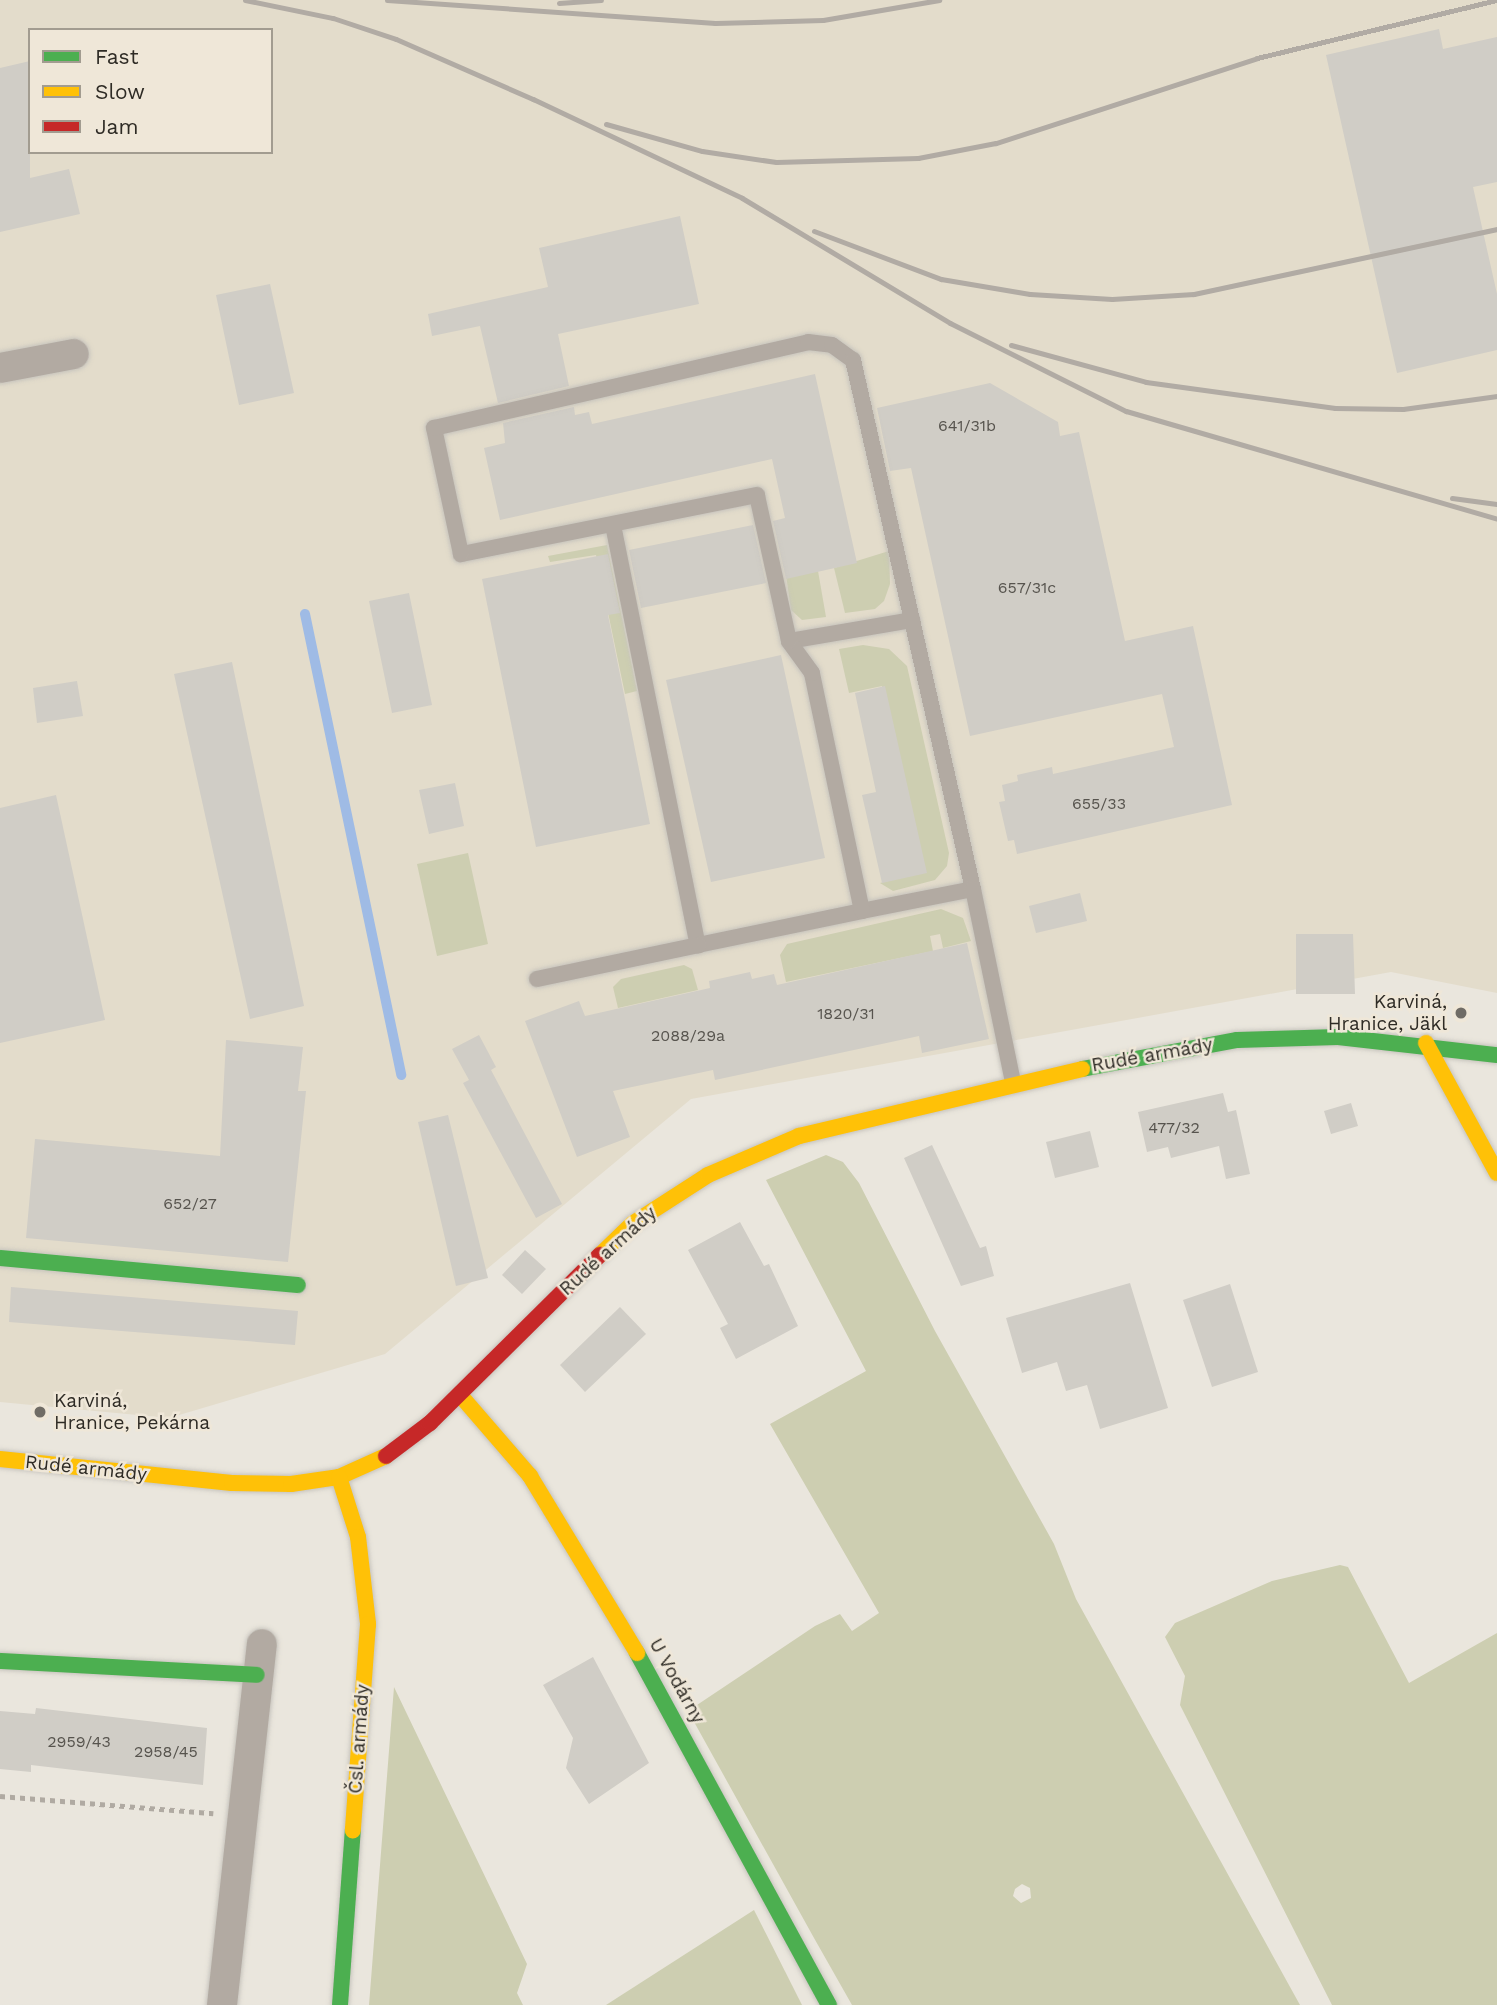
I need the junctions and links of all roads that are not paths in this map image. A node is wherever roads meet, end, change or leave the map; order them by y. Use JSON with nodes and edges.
{"nodes":[{"id":1,"x":74,"y":354,"type":"dead end"},
{"id":2,"x":0,"y":368,"type":"edge"},
{"id":3,"x":613,"y":525,"type":"junction"},
{"id":4,"x":912,"y":620,"type":"junction"},
{"id":5,"x":789,"y":641,"type":"junction"},
{"id":6,"x":973,"y":889,"type":"junction"},
{"id":7,"x":862,"y":911,"type":"junction"},
{"id":8,"x":698,"y":945,"type":"junction"},
{"id":9,"x":537,"y":979,"type":"dead end"},
{"id":10,"x":1426,"y":1044,"type":"junction"},
{"id":11,"x":1497,"y":1055,"type":"edge"},
{"id":12,"x":1013,"y":1082,"type":"junction"},
{"id":13,"x":1497,"y":1173,"type":"edge"},
{"id":14,"x":0,"y":1258,"type":"edge"},
{"id":15,"x":298,"y":1285,"type":"dead end"},
{"id":16,"x":461,"y":1396,"type":"junction"},
{"id":17,"x":0,"y":1459,"type":"edge"},
{"id":18,"x":339,"y":1477,"type":"junction"},
{"id":19,"x":262,"y":1644,"type":"dead end"},
{"id":20,"x":0,"y":1661,"type":"edge"},
{"id":21,"x":257,"y":1675,"type":"junction"},
{"id":22,"x":222,"y":2005,"type":"edge"},
{"id":23,"x":340,"y":2005,"type":"edge"},
{"id":24,"x":829,"y":2005,"type":"edge"}],
"edges":[{"from":1,"to":2,"type":"street"},
{"from":3,"to":4,"type":"lane"},
{"from":3,"to":5,"type":"lane"},
{"from":3,"to":8,"type":"lane"},
{"from":4,"to":5,"type":"lane"},
{"from":4,"to":6,"type":"lane"},
{"from":5,"to":7,"type":"lane"},
{"from":6,"to":7,"type":"lane"},
{"from":6,"to":12,"type":"lane"},
{"from":7,"to":8,"type":"lane"},
{"from":8,"to":9,"type":"lane"},
{"from":10,"to":11,"type":"street","name":"Rudé armády"},
{"from":10,"to":12,"type":"street","name":"Rudé armády"},
{"from":10,"to":13,"type":"street"},
{"from":12,"to":16,"type":"street","name":"Rudé armády"},
{"from":14,"to":15,"type":"street"},
{"from":16,"to":18,"type":"street","name":"Rudé armády"},
{"from":16,"to":24,"type":"street","name":"U Vodárny"},
{"from":17,"to":18,"type":"street","name":"Rudé armády"},
{"from":18,"to":23,"type":"street","name":"Čsl. armády"},
{"from":19,"to":21,"type":"street"},
{"from":20,"to":21,"type":"street"},
{"from":21,"to":22,"type":"street"}]}
